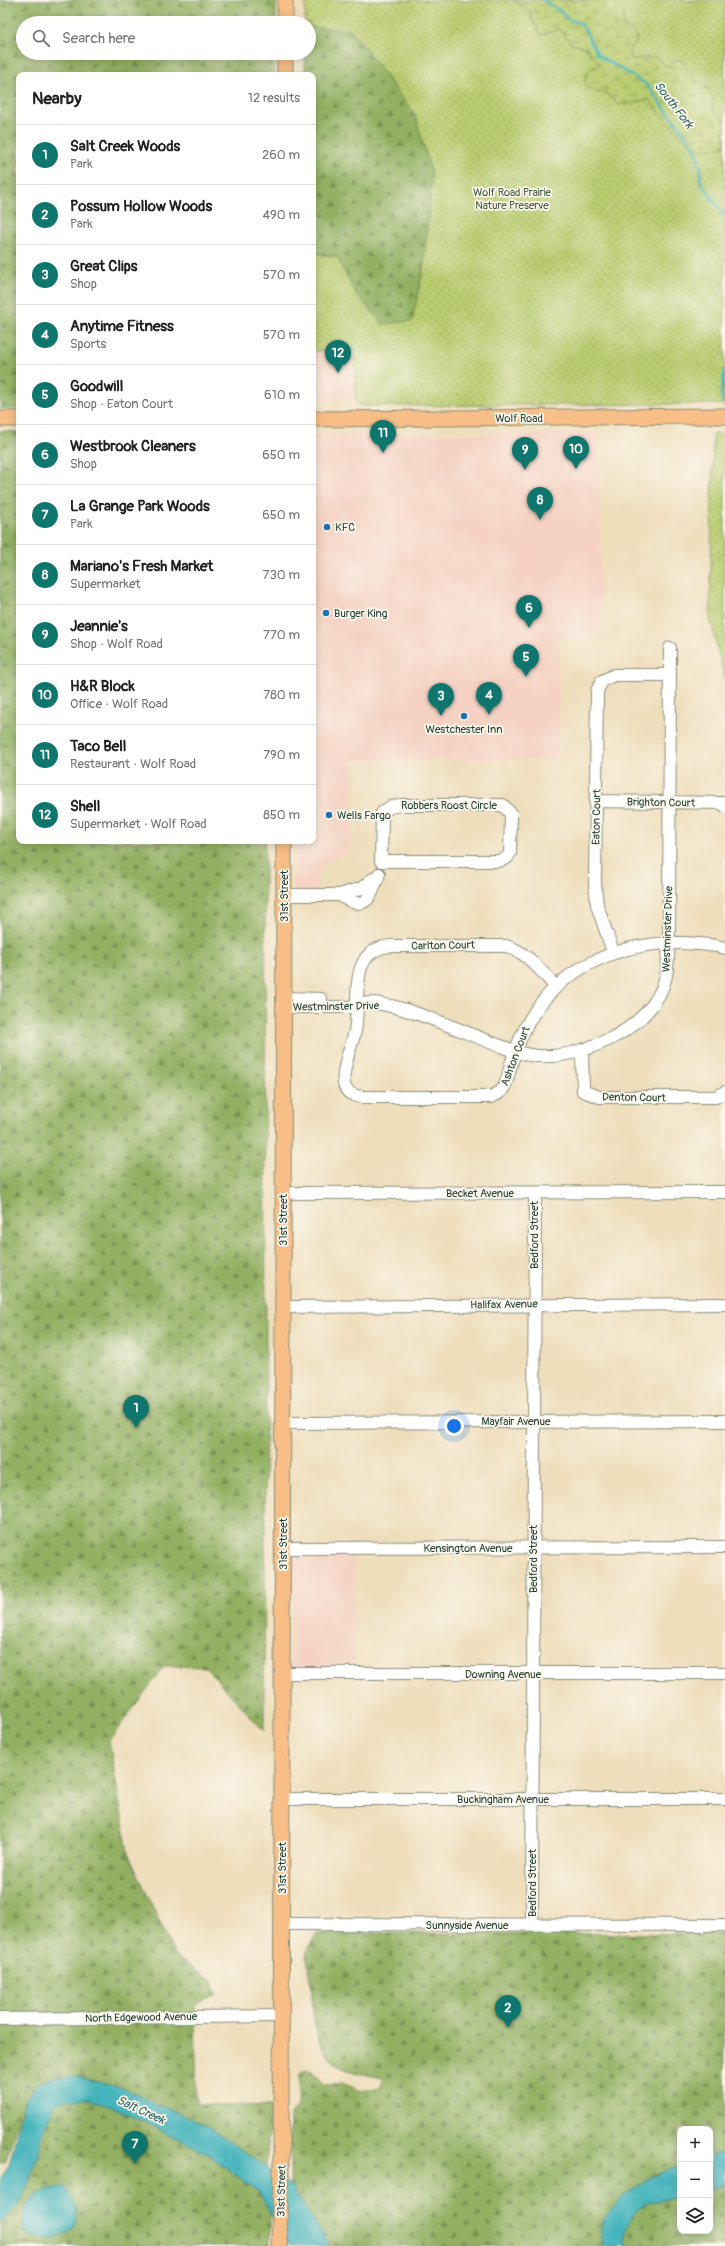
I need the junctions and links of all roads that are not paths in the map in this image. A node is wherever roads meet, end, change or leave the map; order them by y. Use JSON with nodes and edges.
{"nodes":[{"id":1,"x":285,"y":0,"type":"edge"},
{"id":2,"x":285,"y":16,"type":"edge"},
{"id":3,"x":285,"y":60,"type":"edge"},
{"id":4,"x":285,"y":72,"type":"edge"},
{"id":5,"x":725,"y":416,"type":"edge"},
{"id":6,"x":316,"y":418,"type":"edge"},
{"id":7,"x":0,"y":419,"type":"edge"},
{"id":8,"x":16,"y":419,"type":"edge"},
{"id":9,"x":670,"y":648,"type":"dead end"},
{"id":10,"x":670,"y":675,"type":"junction"},
{"id":11,"x":597,"y":801,"type":"junction"},
{"id":12,"x":670,"y":802,"type":"junction"},
{"id":13,"x":725,"y":806,"type":"edge"},
{"id":14,"x":284,"y":844,"type":"edge"},
{"id":15,"x":381,"y":861,"type":"junction"},
{"id":16,"x":284,"y":895,"type":"junction"},
{"id":17,"x":669,"y":943,"type":"junction"},
{"id":18,"x":725,"y":948,"type":"edge"},
{"id":19,"x":613,"y":952,"type":"junction"},
{"id":20,"x":555,"y":986,"type":"junction"},
{"id":21,"x":284,"y":1003,"type":"junction"},
{"id":22,"x":357,"y":1003,"type":"junction"},
{"id":23,"x":582,"y":1050,"type":"junction"},
{"id":24,"x":515,"y":1051,"type":"junction"},
{"id":25,"x":725,"y":1092,"type":"edge"},
{"id":26,"x":725,"y":1192,"type":"edge"},
{"id":27,"x":283,"y":1193,"type":"junction"},
{"id":28,"x":535,"y":1193,"type":"junction"},
{"id":29,"x":534,"y":1304,"type":"junction"},
{"id":30,"x":725,"y":1304,"type":"edge"},
{"id":31,"x":283,"y":1307,"type":"junction"},
{"id":32,"x":534,"y":1421,"type":"junction"},
{"id":33,"x":725,"y":1421,"type":"edge"},
{"id":34,"x":283,"y":1423,"type":"junction"},
{"id":35,"x":725,"y":1547,"type":"edge"},
{"id":36,"x":283,"y":1548,"type":"junction"},
{"id":37,"x":534,"y":1548,"type":"junction"},
{"id":38,"x":282,"y":1673,"type":"junction"},
{"id":39,"x":532,"y":1674,"type":"junction"},
{"id":40,"x":725,"y":1674,"type":"edge"},
{"id":41,"x":282,"y":1799,"type":"junction"},
{"id":42,"x":532,"y":1799,"type":"junction"},
{"id":43,"x":725,"y":1799,"type":"edge"},
{"id":44,"x":282,"y":1924,"type":"junction"},
{"id":45,"x":532,"y":1925,"type":"junction"},
{"id":46,"x":725,"y":1925,"type":"edge"},
{"id":47,"x":282,"y":2016,"type":"junction"},
{"id":48,"x":0,"y":2019,"type":"edge"},
{"id":49,"x":280,"y":2242,"type":"edge"}],
"edges":[{"from":1,"to":2,"type":"main road"},
{"from":3,"to":4,"type":"main road"},
{"from":5,"to":6,"type":"main road","name":"Wolf Road"},
{"from":7,"to":8,"type":"main road"},
{"from":9,"to":10,"type":"street","name":"Westminster Drive"},
{"from":10,"to":11,"type":"street","name":"Eaton Court"},
{"from":10,"to":12,"type":"street","name":"Westminster Drive"},
{"from":11,"to":12,"type":"street","name":"Brighton Court"},
{"from":11,"to":19,"type":"street","name":"Eaton Court"},
{"from":12,"to":13,"type":"street","name":"Brighton Court"},
{"from":12,"to":17,"type":"street","name":"Westminster Drive"},
{"from":14,"to":16,"type":"main road","name":"31st Street"},
{"from":15,"to":15,"type":"street","name":"Robbers Roost Circle"},
{"from":15,"to":16,"type":"street","name":"Robbers Roost Circle"},
{"from":16,"to":21,"type":"main road","name":"31st Street"},
{"from":17,"to":18,"type":"street","name":"Ashton Court"},
{"from":17,"to":19,"type":"street","name":"Ashton Court"},
{"from":17,"to":23,"type":"street","name":"Westminster Drive"},
{"from":19,"to":20,"type":"street","name":"Ashton Court"},
{"from":20,"to":22,"type":"street","name":"Carlton Court"},
{"from":20,"to":24,"type":"street","name":"Ashton Court"},
{"from":21,"to":22,"type":"street","name":"Westminster Drive"},
{"from":21,"to":27,"type":"main road","name":"31st Street"},
{"from":22,"to":24,"type":"street","name":"Westminster Drive"},
{"from":22,"to":24,"type":"street","name":"Ashton Court"},
{"from":23,"to":24,"type":"street","name":"Westminster Drive"},
{"from":23,"to":25,"type":"street","name":"Denton Court"},
{"from":26,"to":28,"type":"street","name":"Becket Avenue"},
{"from":27,"to":28,"type":"street","name":"Becket Avenue"},
{"from":27,"to":31,"type":"main road","name":"31st Street"},
{"from":28,"to":29,"type":"street","name":"Bedford Street"},
{"from":29,"to":30,"type":"street","name":"Halifax Avenue"},
{"from":29,"to":31,"type":"street","name":"Halifax Avenue"},
{"from":29,"to":32,"type":"street","name":"Bedford Street"},
{"from":31,"to":34,"type":"main road","name":"31st Street"},
{"from":32,"to":33,"type":"street","name":"Mayfair Avenue"},
{"from":32,"to":34,"type":"street","name":"Mayfair Avenue"},
{"from":32,"to":37,"type":"street","name":"Bedford Street"},
{"from":34,"to":36,"type":"main road","name":"31st Street"},
{"from":35,"to":37,"type":"street","name":"Kensington Avenue"},
{"from":36,"to":37,"type":"street","name":"Kensington Avenue"},
{"from":36,"to":38,"type":"main road","name":"31st Street"},
{"from":37,"to":39,"type":"street","name":"Bedford Street"},
{"from":38,"to":39,"type":"street","name":"Downing Avenue"},
{"from":38,"to":41,"type":"main road","name":"31st Street"},
{"from":39,"to":40,"type":"street","name":"Downing Avenue"},
{"from":39,"to":42,"type":"street","name":"Bedford Street"},
{"from":41,"to":42,"type":"street","name":"Buckingham Avenue"},
{"from":41,"to":44,"type":"main road","name":"31st Street"},
{"from":42,"to":43,"type":"street","name":"Buckingham Avenue"},
{"from":42,"to":45,"type":"street","name":"Bedford Street"},
{"from":44,"to":45,"type":"street","name":"Sunnyside Avenue"},
{"from":44,"to":47,"type":"main road","name":"31st Street"},
{"from":45,"to":46,"type":"street","name":"Sunnyside Avenue"},
{"from":47,"to":48,"type":"street","name":"North Edgewood Avenue"},
{"from":47,"to":49,"type":"main road","name":"31st Street"}]}
